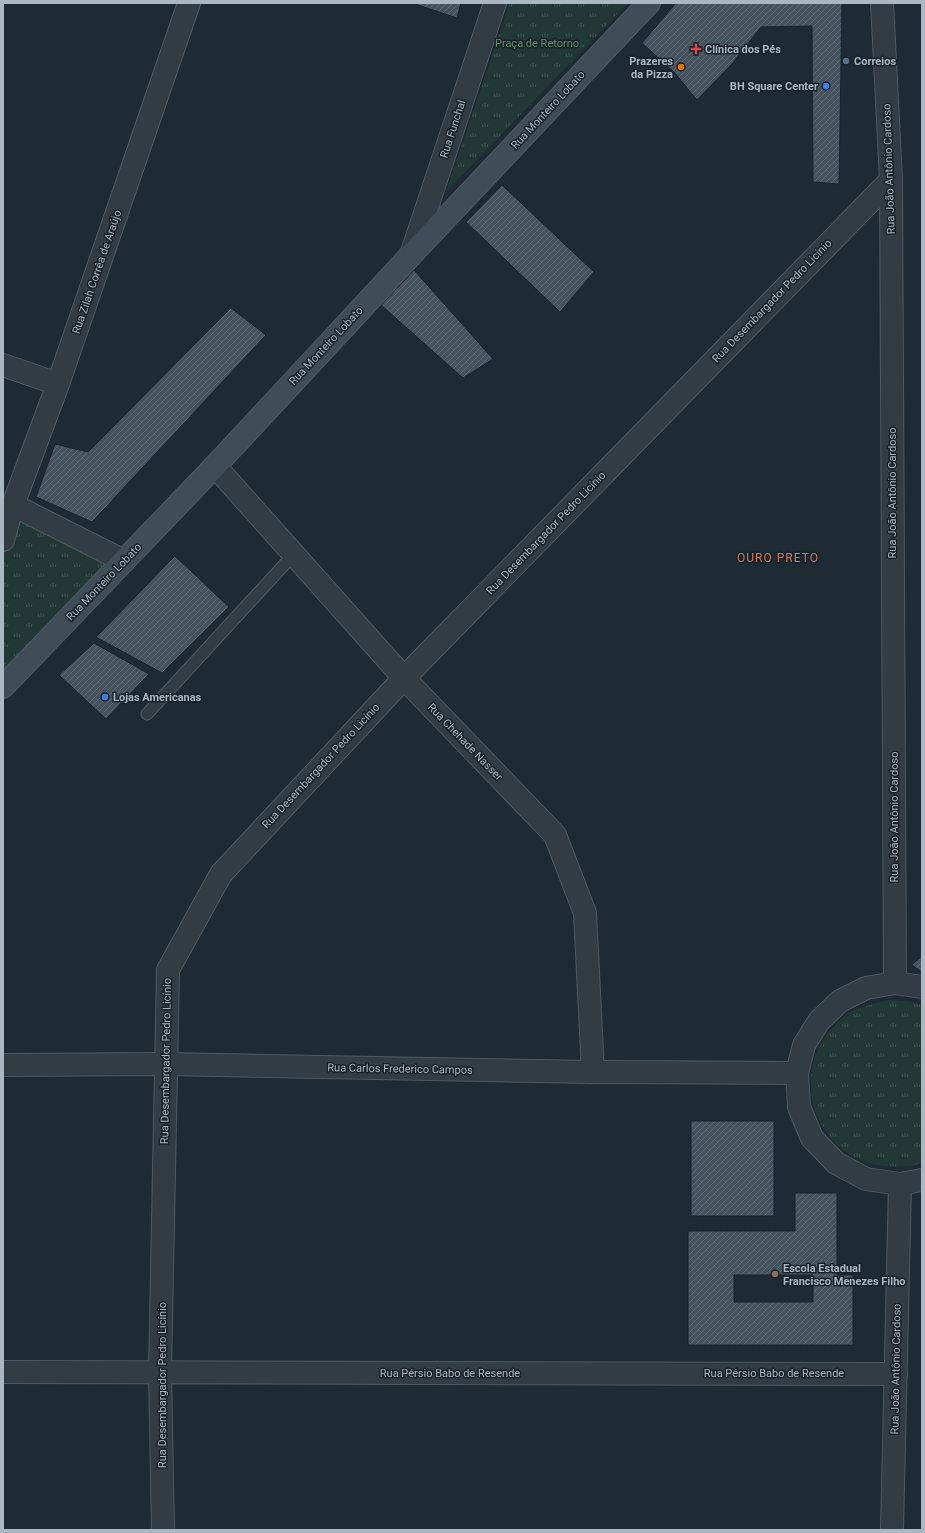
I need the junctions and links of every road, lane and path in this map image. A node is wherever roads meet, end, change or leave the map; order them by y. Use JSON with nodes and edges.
{"nodes":[{"id":1,"x":189,"y":3,"type":"edge"},
{"id":2,"x":495,"y":3,"type":"edge"},
{"id":3,"x":649,"y":3,"type":"edge"},
{"id":4,"x":882,"y":3,"type":"edge"},
{"id":5,"x":891,"y":180,"type":"junction"},
{"id":6,"x":411,"y":255,"type":"junction"},
{"id":7,"x":3,"y":365,"type":"edge"},
{"id":8,"x":58,"y":384,"type":"junction"},
{"id":9,"x":216,"y":466,"type":"junction"},
{"id":10,"x":13,"y":505,"type":"junction"},
{"id":11,"x":3,"y":540,"type":"edge"},
{"id":12,"x":294,"y":554,"type":"junction"},
{"id":13,"x":124,"y":561,"type":"junction"},
{"id":14,"x":404,"y":678,"type":"junction"},
{"id":15,"x":3,"y":687,"type":"edge"},
{"id":16,"x":147,"y":714,"type":"dead end"},
{"id":17,"x":895,"y":983,"type":"junction"},
{"id":18,"x":922,"y":987,"type":"edge"},
{"id":19,"x":165,"y":1064,"type":"junction"},
{"id":20,"x":3,"y":1065,"type":"edge"},
{"id":21,"x":593,"y":1072,"type":"junction"},
{"id":22,"x":797,"y":1073,"type":"junction"},
{"id":23,"x":922,"y":1180,"type":"edge"},
{"id":24,"x":900,"y":1184,"type":"junction"},
{"id":25,"x":3,"y":1372,"type":"edge"},
{"id":26,"x":160,"y":1372,"type":"junction"},
{"id":27,"x":896,"y":1374,"type":"junction"},
{"id":28,"x":163,"y":1530,"type":"edge"},
{"id":29,"x":892,"y":1530,"type":"edge"}],
"edges":[{"from":1,"to":8,"type":"street","name":"Rua Zilah Corrêa de Araújo"},
{"from":2,"to":6,"type":"street","name":"Rua Funchal"},
{"from":3,"to":6,"type":"main road","name":"Rua Monteiro Lobato"},
{"from":4,"to":5,"type":"street","name":"Rua João Antônio Cardoso"},
{"from":5,"to":14,"type":"street","name":"Rua Desembargador Pedro Licínio"},
{"from":5,"to":17,"type":"street","name":"Rua João Antônio Cardoso"},
{"from":6,"to":9,"type":"main road","name":"Rua Monteiro Lobato"},
{"from":7,"to":8,"type":"street"},
{"from":8,"to":10,"type":"street","name":"Rua Zilah Corrêa de Araújo"},
{"from":9,"to":12,"type":"street","name":"Rua Chehade Nasser"},
{"from":9,"to":13,"type":"main road","name":"Rua Monteiro Lobato"},
{"from":10,"to":11,"type":"street","name":"Rua Zilah Corrêa de Araújo"},
{"from":10,"to":13,"type":"street"},
{"from":12,"to":14,"type":"street","name":"Rua Chehade Nasser"},
{"from":12,"to":16,"type":"lane"},
{"from":13,"to":15,"type":"main road","name":"Rua Monteiro Lobato"},
{"from":14,"to":19,"type":"street","name":"Rua Desembargador Pedro Licínio"},
{"from":14,"to":21,"type":"street","name":"Rua Chehade Nasser"},
{"from":17,"to":18,"type":"street"},
{"from":17,"to":22,"type":"street"},
{"from":19,"to":20,"type":"street","name":"Rua Carlos Frederico Campos"},
{"from":19,"to":21,"type":"street","name":"Rua Carlos Frederico Campos"},
{"from":19,"to":26,"type":"street","name":"Rua Desembargador Pedro Licínio"},
{"from":21,"to":22,"type":"street","name":"Rua Carlos Frederico Campos"},
{"from":22,"to":24,"type":"street"},
{"from":23,"to":24,"type":"street"},
{"from":24,"to":27,"type":"street","name":"Rua João Antônio Cardoso"},
{"from":25,"to":26,"type":"street","name":"Rua Pérsio Babo de Resende"},
{"from":26,"to":27,"type":"street","name":"Rua Pérsio Babo de Resende"},
{"from":26,"to":28,"type":"street","name":"Rua Desembargador Pedro Licínio"},
{"from":27,"to":29,"type":"street","name":"Rua João Antônio Cardoso"}]}
